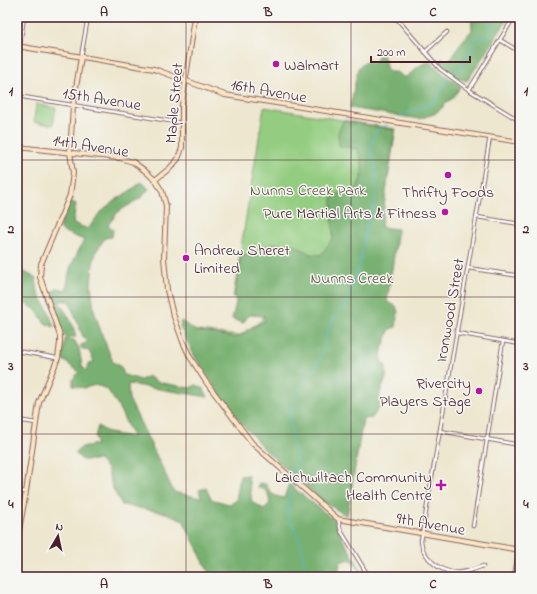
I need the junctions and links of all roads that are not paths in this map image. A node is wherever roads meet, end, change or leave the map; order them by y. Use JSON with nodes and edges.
{"nodes":[{"id":1,"x":24,"y":17,"type":"edge"},
{"id":2,"x":88,"y":17,"type":"edge"},
{"id":3,"x":196,"y":17,"type":"edge"},
{"id":4,"x":393,"y":17,"type":"edge"},
{"id":5,"x":401,"y":17,"type":"edge"},
{"id":6,"x":514,"y":17,"type":"edge"},
{"id":7,"x":398,"y":20,"type":"junction"},
{"id":8,"x":447,"y":32,"type":"dead end"},
{"id":9,"x":500,"y":40,"type":"junction"},
{"id":10,"x":18,"y":47,"type":"edge"},
{"id":11,"x":425,"y":52,"type":"junction"},
{"id":12,"x":520,"y":52,"type":"edge"},
{"id":13,"x":81,"y":57,"type":"junction"},
{"id":14,"x":17,"y":65,"type":"edge"},
{"id":15,"x":186,"y":81,"type":"junction"},
{"id":16,"x":469,"y":90,"type":"junction"},
{"id":17,"x":17,"y":96,"type":"edge"},
{"id":18,"x":73,"y":106,"type":"junction"},
{"id":19,"x":520,"y":120,"type":"edge"},
{"id":20,"x":182,"y":123,"type":"junction"},
{"id":21,"x":490,"y":137,"type":"junction"},
{"id":22,"x":520,"y":142,"type":"edge"},
{"id":23,"x":17,"y":147,"type":"edge"},
{"id":24,"x":70,"y":152,"type":"junction"},
{"id":25,"x":154,"y":180,"type":"junction"},
{"id":26,"x":477,"y":217,"type":"junction"},
{"id":27,"x":520,"y":224,"type":"edge"},
{"id":28,"x":468,"y":268,"type":"junction"},
{"id":29,"x":520,"y":276,"type":"edge"},
{"id":30,"x":457,"y":333,"type":"junction"},
{"id":31,"x":503,"y":341,"type":"junction"},
{"id":32,"x":520,"y":344,"type":"edge"},
{"id":33,"x":17,"y":351,"type":"edge"},
{"id":34,"x":58,"y":358,"type":"junction"},
{"id":35,"x":17,"y":420,"type":"edge"},
{"id":36,"x":36,"y":423,"type":"junction"},
{"id":37,"x":440,"y":431,"type":"junction"},
{"id":38,"x":488,"y":440,"type":"junction"},
{"id":39,"x":520,"y":445,"type":"edge"},
{"id":40,"x":17,"y":491,"type":"edge"},
{"id":41,"x":26,"y":492,"type":"junction"},
{"id":42,"x":338,"y":519,"type":"junction"},
{"id":43,"x":473,"y":526,"type":"dead end"},
{"id":44,"x":423,"y":533,"type":"junction"},
{"id":45,"x":17,"y":541,"type":"edge"},
{"id":46,"x":520,"y":542,"type":"edge"},
{"id":47,"x":519,"y":550,"type":"edge"},
{"id":48,"x":483,"y":566,"type":"dead end"},
{"id":49,"x":369,"y":577,"type":"edge"},
{"id":50,"x":514,"y":577,"type":"edge"}],
"edges":[{"from":1,"to":10,"type":"street"},
{"from":2,"to":13,"type":"street"},
{"from":3,"to":15,"type":"street","name":"Maple Street"},
{"from":4,"to":7,"type":"street"},
{"from":5,"to":7,"type":"street"},
{"from":6,"to":9,"type":"street"},
{"from":7,"to":11,"type":"street"},
{"from":8,"to":11,"type":"street"},
{"from":9,"to":12,"type":"street"},
{"from":9,"to":16,"type":"street"},
{"from":10,"to":13,"type":"street","name":"16th Avenue"},
{"from":10,"to":14,"type":"street"},
{"from":11,"to":16,"type":"street"},
{"from":13,"to":15,"type":"street","name":"16th Avenue"},
{"from":13,"to":18,"type":"street"},
{"from":15,"to":20,"type":"street","name":"Maple Street"},
{"from":15,"to":21,"type":"street","name":"16th Avenue"},
{"from":16,"to":19,"type":"street"},
{"from":17,"to":18,"type":"street","name":"15th Avenue"},
{"from":18,"to":20,"type":"street","name":"15th Avenue"},
{"from":18,"to":24,"type":"street"},
{"from":20,"to":25,"type":"street","name":"Maple Street"},
{"from":21,"to":22,"type":"street","name":"16th Avenue"},
{"from":21,"to":26,"type":"street","name":"Ironwood Street"},
{"from":23,"to":24,"type":"street","name":"14th Avenue"},
{"from":24,"to":25,"type":"street","name":"14th Avenue"},
{"from":24,"to":34,"type":"street"},
{"from":25,"to":42,"type":"street","name":"14th Avenue"},
{"from":26,"to":27,"type":"street"},
{"from":26,"to":28,"type":"street","name":"Ironwood Street"},
{"from":28,"to":29,"type":"street"},
{"from":28,"to":30,"type":"street","name":"Ironwood Street"},
{"from":30,"to":31,"type":"street"},
{"from":30,"to":37,"type":"street","name":"Ironwood Street"},
{"from":31,"to":32,"type":"street"},
{"from":31,"to":38,"type":"street"},
{"from":33,"to":34,"type":"street"},
{"from":34,"to":36,"type":"street"},
{"from":35,"to":36,"type":"street"},
{"from":36,"to":41,"type":"street"},
{"from":37,"to":38,"type":"street"},
{"from":37,"to":44,"type":"street","name":"Ironwood Street"},
{"from":38,"to":39,"type":"street"},
{"from":38,"to":43,"type":"street"},
{"from":40,"to":41,"type":"street"},
{"from":41,"to":45,"type":"street"},
{"from":42,"to":44,"type":"street","name":"9th Avenue"},
{"from":42,"to":49,"type":"street"},
{"from":44,"to":47,"type":"street","name":"9th Avenue"},
{"from":44,"to":48,"type":"street","name":"Ironwood Street"},
{"from":46,"to":47,"type":"street"},
{"from":47,"to":50,"type":"street"}]}
